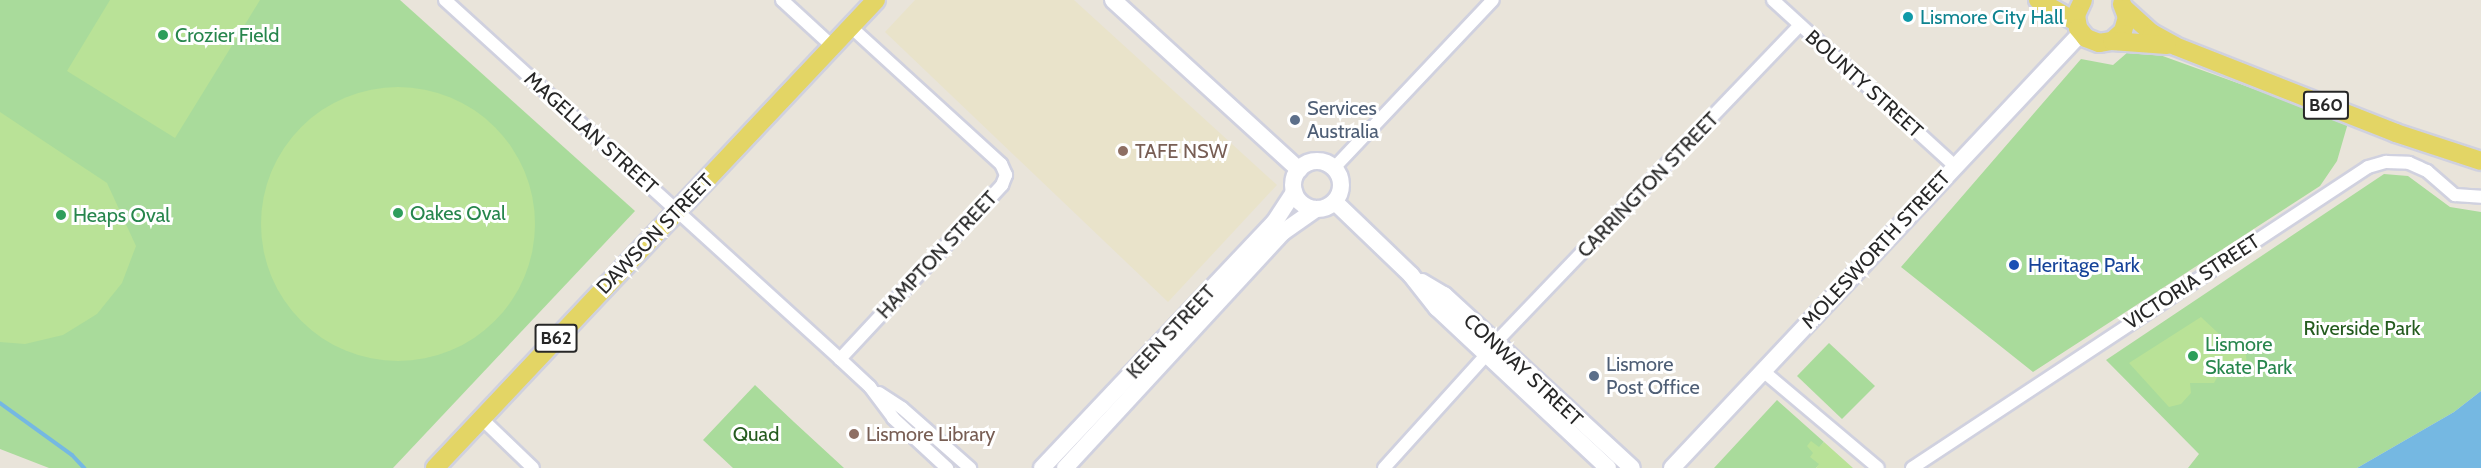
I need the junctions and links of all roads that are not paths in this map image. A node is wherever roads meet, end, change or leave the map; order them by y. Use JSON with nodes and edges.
{"nodes":[{"id":1,"x":445,"y":0,"type":"edge"},
{"id":2,"x":782,"y":0,"type":"edge"},
{"id":3,"x":876,"y":0,"type":"edge"},
{"id":4,"x":1113,"y":0,"type":"edge"},
{"id":5,"x":1493,"y":0,"type":"edge"},
{"id":6,"x":1773,"y":0,"type":"edge"},
{"id":7,"x":2038,"y":0,"type":"edge"},
{"id":8,"x":2083,"y":0,"type":"edge"},
{"id":9,"x":2122,"y":5,"type":"edge"},
{"id":10,"x":1799,"y":26,"type":"junction"},
{"id":11,"x":851,"y":27,"type":"junction"},
{"id":12,"x":2078,"y":28,"type":"junction"},
{"id":13,"x":2112,"y":41,"type":"junction"},
{"id":14,"x":832,"y":46,"type":"junction"},
{"id":15,"x":2175,"y":46,"type":"junction"},
{"id":16,"x":2480,"y":161,"type":"edge"},
{"id":17,"x":1955,"y":166,"type":"junction"},
{"id":18,"x":1334,"y":168,"type":"junction"},
{"id":19,"x":1299,"y":170,"type":"junction"},
{"id":20,"x":1294,"y":192,"type":"junction"},
{"id":21,"x":2481,"y":197,"type":"edge"},
{"id":22,"x":1335,"y":202,"type":"junction"},
{"id":23,"x":678,"y":209,"type":"junction"},
{"id":24,"x":1316,"y":209,"type":"junction"},
{"id":25,"x":1411,"y":275,"type":"junction"},
{"id":26,"x":1491,"y":349,"type":"junction"},
{"id":27,"x":840,"y":359,"type":"junction"},
{"id":28,"x":1763,"y":371,"type":"junction"},
{"id":29,"x":870,"y":387,"type":"junction"},
{"id":30,"x":481,"y":418,"type":"junction"},
{"id":31,"x":435,"y":468,"type":"edge"},
{"id":32,"x":533,"y":468,"type":"edge"},
{"id":33,"x":947,"y":468,"type":"edge"},
{"id":34,"x":969,"y":468,"type":"edge"},
{"id":35,"x":1042,"y":468,"type":"edge"},
{"id":36,"x":1065,"y":468,"type":"edge"},
{"id":37,"x":1384,"y":468,"type":"edge"},
{"id":38,"x":1608,"y":468,"type":"edge"},
{"id":39,"x":1632,"y":468,"type":"edge"},
{"id":40,"x":1672,"y":468,"type":"edge"},
{"id":41,"x":1878,"y":468,"type":"edge"},
{"id":42,"x":1912,"y":468,"type":"edge"}],
"edges":[{"from":1,"to":23,"type":"street","name":"MAGELLAN STREET"},
{"from":2,"to":14,"type":"street"},
{"from":3,"to":11,"type":"main road","name":"DAWSON STREET","number":"B62"},
{"from":4,"to":19,"type":"street"},
{"from":5,"to":18,"type":"street"},
{"from":6,"to":10,"type":"street","name":"BOUNTY STREET"},
{"from":7,"to":12,"type":"main road","number":"B60"},
{"from":8,"to":12,"type":"main road"},
{"from":9,"to":13,"type":"main road","number":"B60"},
{"from":9,"to":15,"type":"main road","number":"B60"},
{"from":10,"to":17,"type":"street","name":"BOUNTY STREET"},
{"from":10,"to":26,"type":"street","name":"CARRINGTON STREET"},
{"from":11,"to":14,"type":"main road","name":"DAWSON STREET","number":"B62"},
{"from":11,"to":27,"type":"street","name":"HAMPTON STREET"},
{"from":12,"to":13,"type":"main road","number":"B60"},
{"from":12,"to":17,"type":"street","name":"MOLESWORTH STREET"},
{"from":13,"to":15,"type":"main road","number":"B60"},
{"from":14,"to":23,"type":"main road","name":"DAWSON STREET","number":"B62"},
{"from":15,"to":16,"type":"main road","number":"B60"},
{"from":17,"to":28,"type":"street","name":"MOLESWORTH STREET"},
{"from":18,"to":19,"type":"street"},
{"from":18,"to":22,"type":"street"},
{"from":19,"to":20,"type":"street"},
{"from":20,"to":24,"type":"street"},
{"from":20,"to":35,"type":"street","name":"KEEN STREET"},
{"from":21,"to":42,"type":"street","name":"VICTORIA STREET"},
{"from":22,"to":24,"type":"street"},
{"from":22,"to":25,"type":"street","name":"CONWAY STREET"},
{"from":23,"to":27,"type":"street","name":"MAGELLAN STREET"},
{"from":23,"to":30,"type":"main road","name":"DAWSON STREET","number":"B62"},
{"from":24,"to":36,"type":"street","name":"KEEN STREET"},
{"from":25,"to":26,"type":"street","name":"CONWAY STREET"},
{"from":25,"to":26,"type":"street","name":"CONWAY STREET"},
{"from":26,"to":37,"type":"street","name":"CARRINGTON STREET"},
{"from":26,"to":38,"type":"street","name":"CONWAY STREET"},
{"from":26,"to":39,"type":"street","name":"CONWAY STREET"},
{"from":27,"to":29,"type":"street","name":"MAGELLAN STREET"},
{"from":28,"to":40,"type":"street","name":"MOLESWORTH STREET"},
{"from":28,"to":41,"type":"street"},
{"from":29,"to":33,"type":"street","name":"MAGELLAN STREET"},
{"from":29,"to":34,"type":"street","name":"MAGELLAN STREET"},
{"from":30,"to":31,"type":"main road","name":"DAWSON STREET","number":"B62"},
{"from":30,"to":32,"type":"street"}]}
